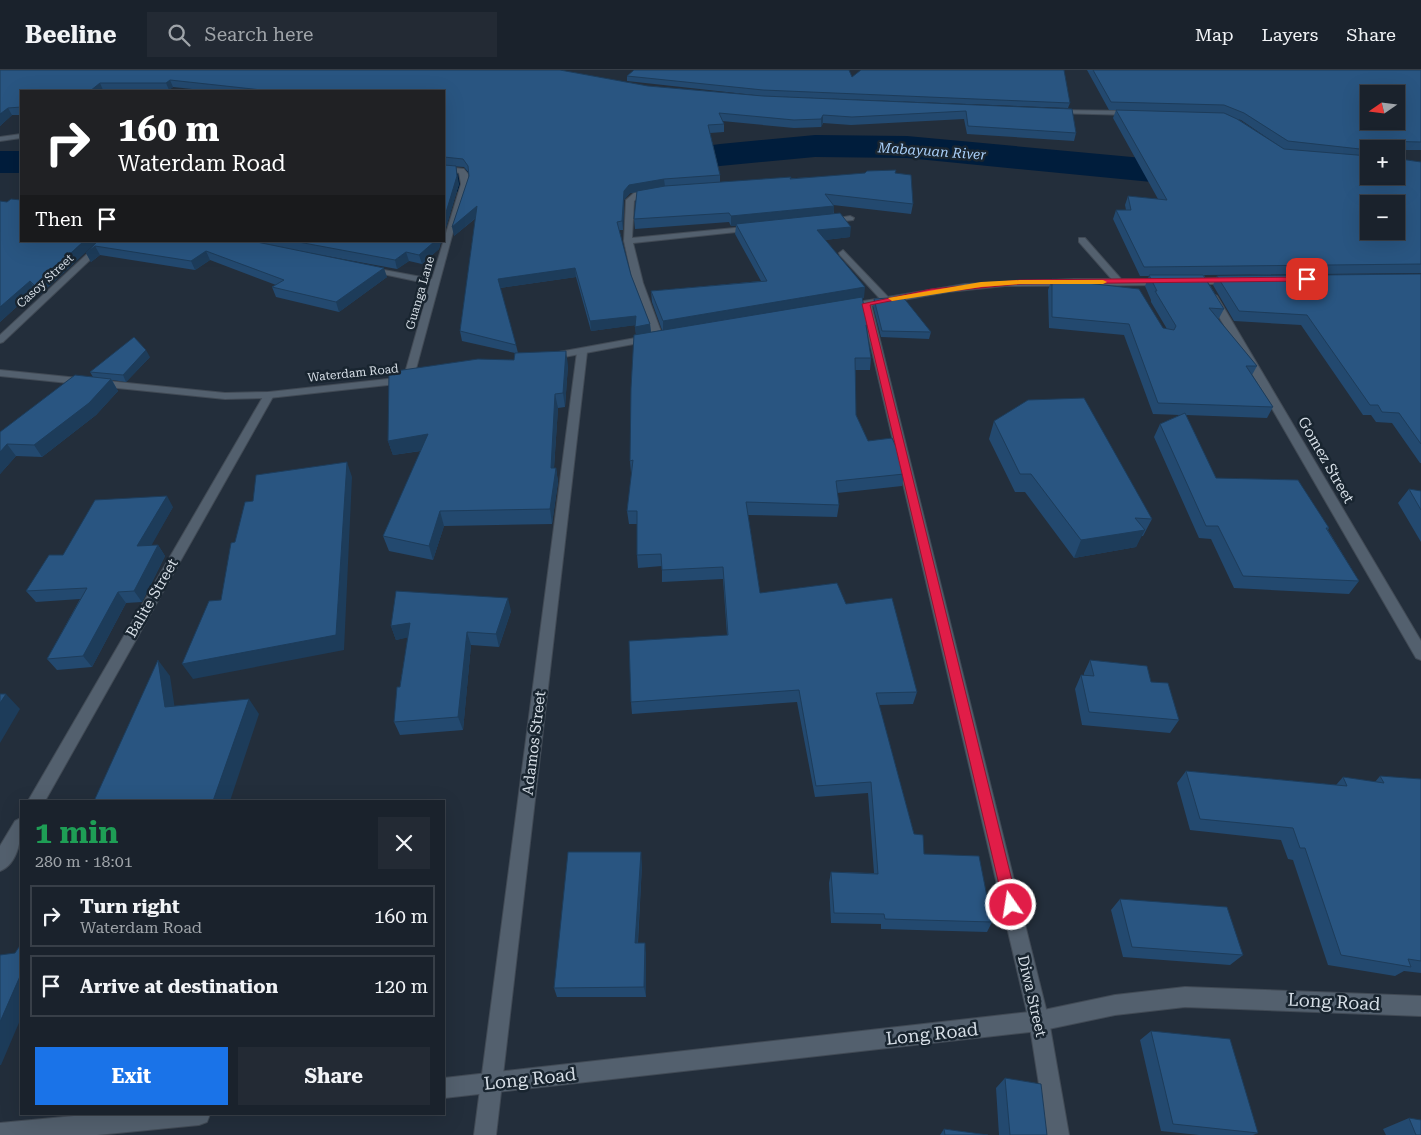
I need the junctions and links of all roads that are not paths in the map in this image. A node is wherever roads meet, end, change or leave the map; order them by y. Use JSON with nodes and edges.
{"nodes":[{"id":1,"x":1042,"y":112,"type":"edge"},
{"id":2,"x":1137,"y":114,"type":"edge"},
{"id":3,"x":20,"y":136,"type":"edge"},
{"id":4,"x":0,"y":139,"type":"edge"},
{"id":5,"x":445,"y":169,"type":"edge"},
{"id":6,"x":665,"y":191,"type":"edge"},
{"id":7,"x":850,"y":218,"type":"dead end"},
{"id":8,"x":821,"y":221,"type":"edge"},
{"id":9,"x":763,"y":227,"type":"edge"},
{"id":10,"x":628,"y":240,"type":"junction"},
{"id":11,"x":1082,"y":240,"type":"dead end"},
{"id":12,"x":105,"y":242,"type":"edge"},
{"id":13,"x":842,"y":253,"type":"dead end"},
{"id":14,"x":356,"y":267,"type":"edge"},
{"id":15,"x":1241,"y":281,"type":"edge"},
{"id":16,"x":436,"y":282,"type":"junction"},
{"id":17,"x":1119,"y":282,"type":"junction"},
{"id":18,"x":1204,"y":282,"type":"junction"},
{"id":19,"x":886,"y":300,"type":"junction"},
{"id":20,"x":866,"y":304,"type":"junction"},
{"id":21,"x":838,"y":308,"type":"edge"},
{"id":22,"x":0,"y":340,"type":"edge"},
{"id":23,"x":582,"y":352,"type":"junction"},
{"id":24,"x":534,"y":360,"type":"edge"},
{"id":25,"x":0,"y":373,"type":"edge"},
{"id":26,"x":412,"y":379,"type":"joint"},
{"id":27,"x":268,"y":395,"type":"junction"},
{"id":28,"x":1421,"y":654,"type":"edge"},
{"id":29,"x":37,"y":800,"type":"edge"},
{"id":30,"x":20,"y":828,"type":"edge"},
{"id":31,"x":0,"y":863,"type":"edge"},
{"id":32,"x":1421,"y":1006,"type":"edge"},
{"id":33,"x":1039,"y":1022,"type":"junction"},
{"id":34,"x":492,"y":1084,"type":"junction"},
{"id":35,"x":445,"y":1088,"type":"edge"},
{"id":36,"x":189,"y":1115,"type":"edge"},
{"id":37,"x":0,"y":1134,"type":"edge"},
{"id":38,"x":485,"y":1135,"type":"edge"},
{"id":39,"x":1058,"y":1135,"type":"edge"}],
"edges":[{"from":1,"to":2,"type":"street"},
{"from":3,"to":4,"type":"street"},
{"from":5,"to":16,"type":"street","name":"Guanga Lane"},
{"from":6,"to":10,"type":"street"},
{"from":7,"to":8,"type":"street"},
{"from":9,"to":10,"type":"street"},
{"from":10,"to":23,"type":"street"},
{"from":11,"to":17,"type":"street"},
{"from":12,"to":22,"type":"street","name":"Casoy Street"},
{"from":13,"to":19,"type":"street"},
{"from":14,"to":16,"type":"street"},
{"from":15,"to":18,"type":"street"},
{"from":16,"to":26,"type":"street","name":"Guanga Lane"},
{"from":17,"to":18,"type":"street"},
{"from":17,"to":19,"type":"street"},
{"from":18,"to":28,"type":"street","name":"Gomez Street"},
{"from":19,"to":20,"type":"street"},
{"from":20,"to":21,"type":"street"},
{"from":20,"to":33,"type":"street","name":"Diwa Street"},
{"from":23,"to":24,"type":"street"},
{"from":23,"to":34,"type":"street","name":"Adamos Street"},
{"from":25,"to":27,"type":"street","name":"Waterdam Road"},
{"from":26,"to":27,"type":"street","name":"Waterdam Road"},
{"from":27,"to":29,"type":"street","name":"Balite Street"},
{"from":30,"to":31,"type":"street"},
{"from":32,"to":33,"type":"street","name":"Long Road"},
{"from":33,"to":34,"type":"street","name":"Long Road"},
{"from":33,"to":39,"type":"street","name":"Diwa Street"},
{"from":34,"to":35,"type":"street","name":"Long Road"},
{"from":34,"to":38,"type":"street","name":"Adamos Street"},
{"from":36,"to":37,"type":"street"}]}
